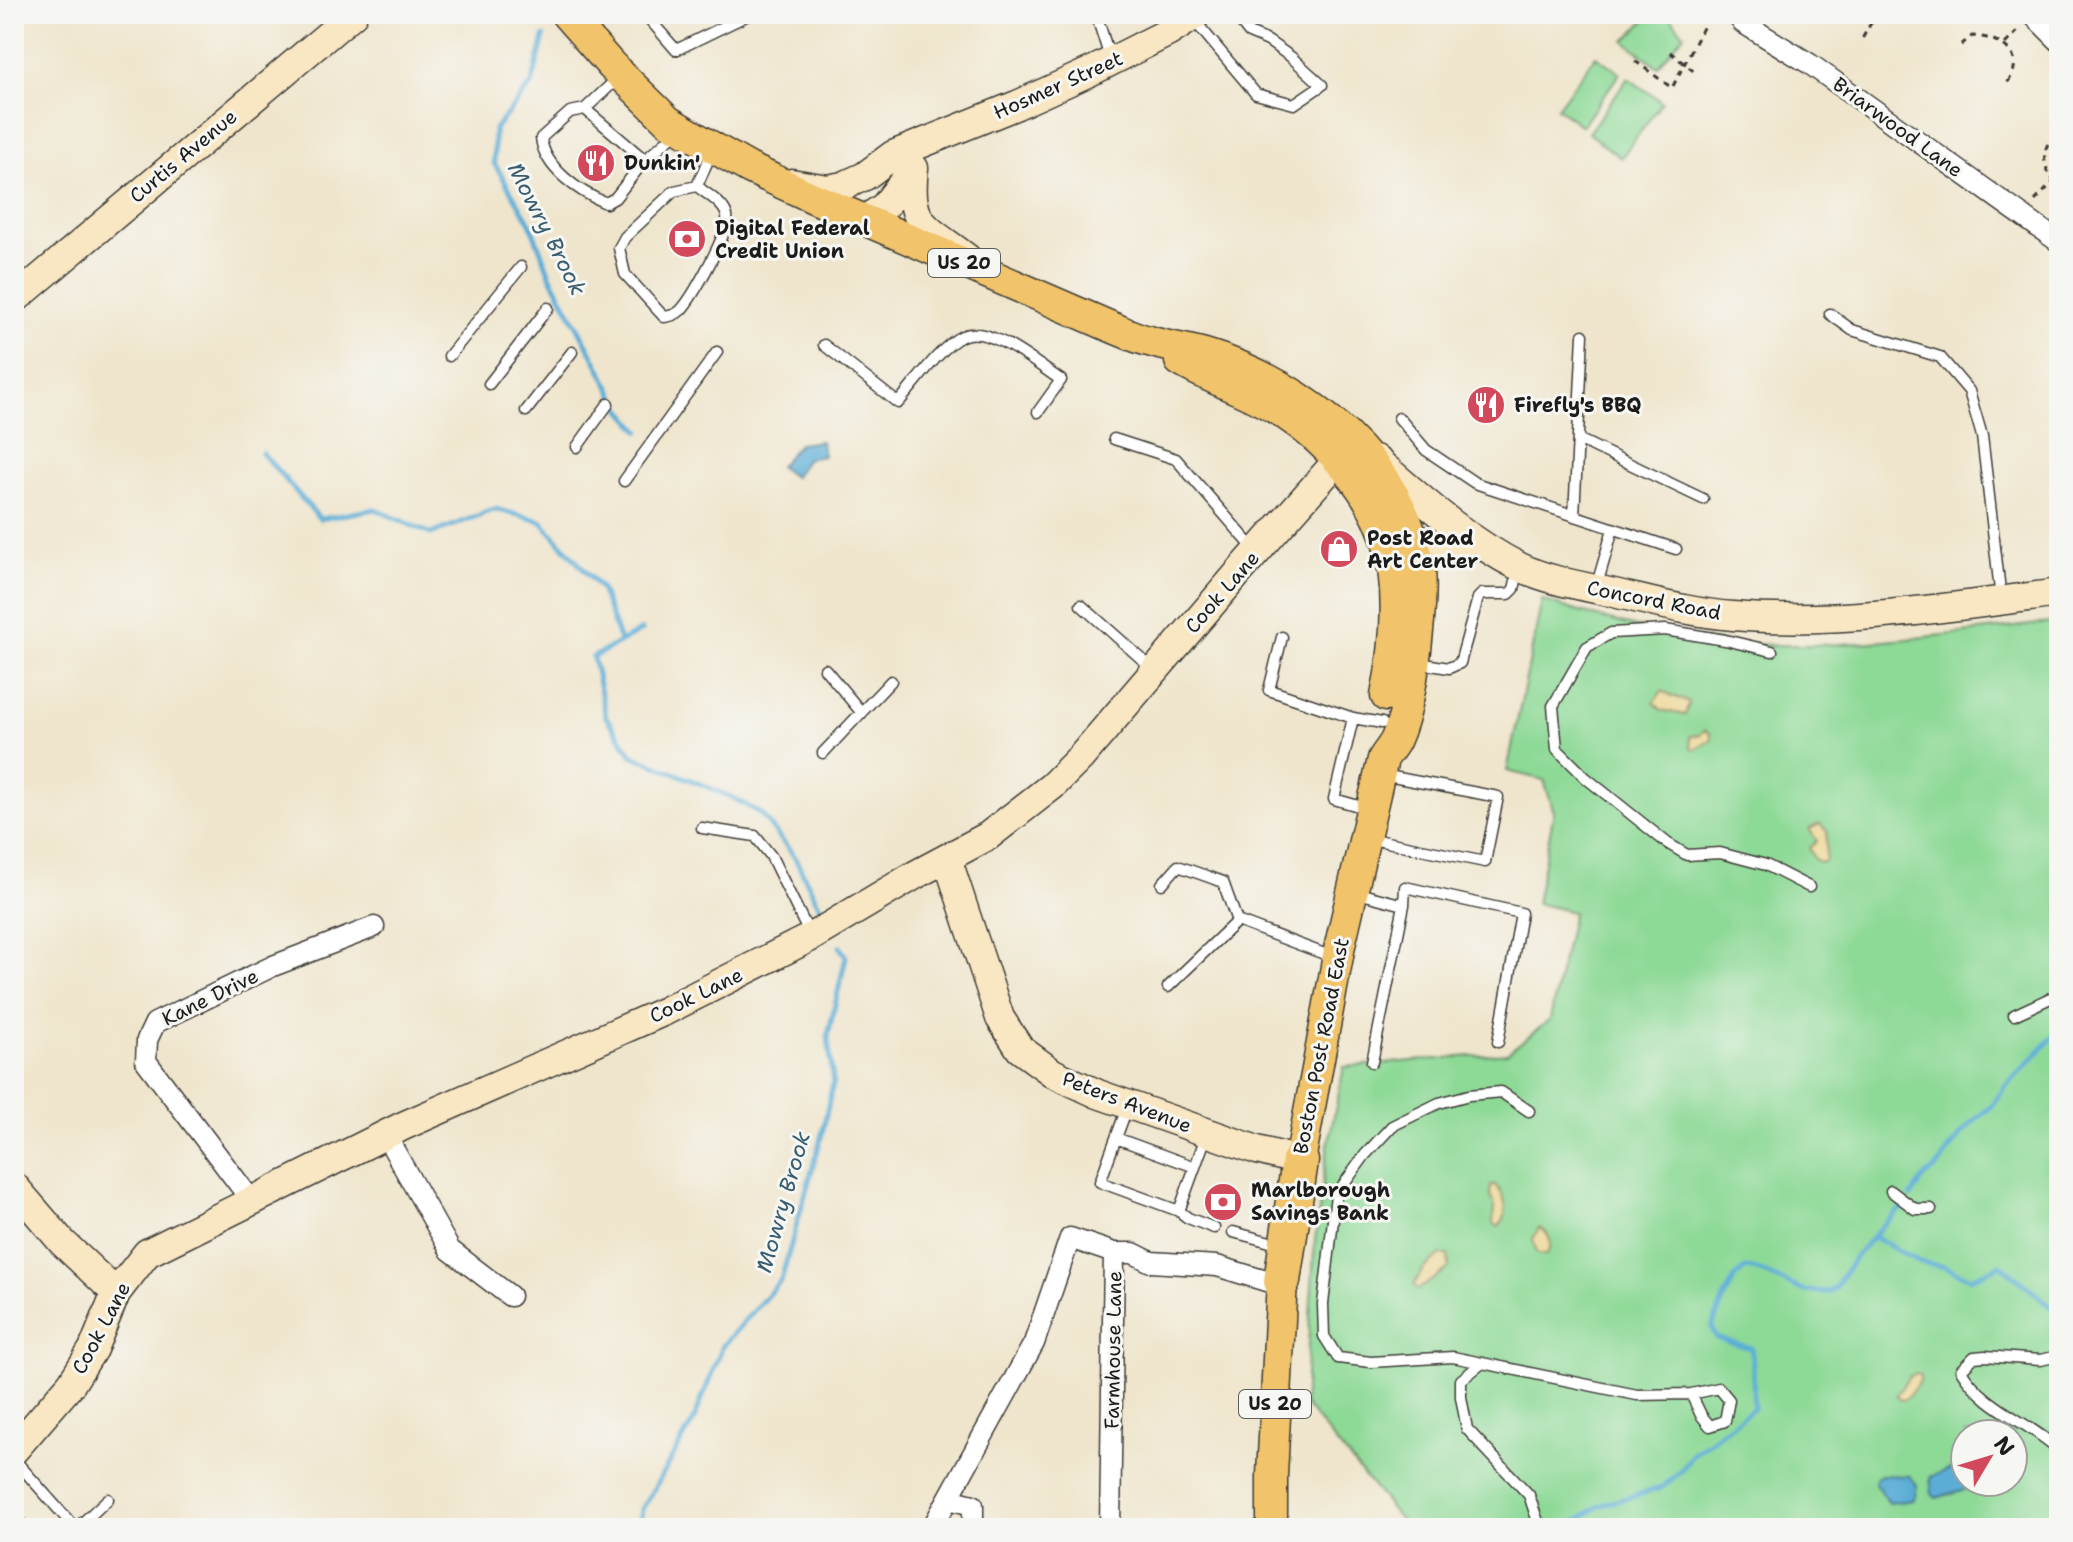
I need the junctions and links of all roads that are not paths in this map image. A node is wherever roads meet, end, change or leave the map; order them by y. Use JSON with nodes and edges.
{"nodes":[{"id":1,"x":353,"y":14,"type":"edge"},
{"id":2,"x":566,"y":14,"type":"edge"},
{"id":3,"x":645,"y":14,"type":"edge"},
{"id":4,"x":750,"y":14,"type":"edge"},
{"id":5,"x":1096,"y":14,"type":"edge"},
{"id":6,"x":1234,"y":14,"type":"edge"},
{"id":7,"x":1736,"y":14,"type":"edge"},
{"id":8,"x":1194,"y":16,"type":"edge"},
{"id":9,"x":2029,"y":19,"type":"edge"},
{"id":10,"x":2059,"y":41,"type":"edge"},
{"id":11,"x":1111,"y":62,"type":"junction"},
{"id":12,"x":621,"y":75,"type":"junction"},
{"id":13,"x":585,"y":109,"type":"junction"},
{"id":14,"x":681,"y":129,"type":"junction"},
{"id":15,"x":714,"y":148,"type":"junction"},
{"id":16,"x":645,"y":160,"type":"junction"},
{"id":17,"x":903,"y":162,"type":"junction"},
{"id":18,"x":782,"y":182,"type":"junction"},
{"id":19,"x":697,"y":186,"type":"junction"},
{"id":20,"x":866,"y":219,"type":"junction"},
{"id":21,"x":2059,"y":242,"type":"edge"},
{"id":22,"x":521,"y":267,"type":"dead end"},
{"id":23,"x":984,"y":271,"type":"junction"},
{"id":24,"x":14,"y":300,"type":"edge"},
{"id":25,"x":548,"y":308,"type":"dead end"},
{"id":26,"x":1830,"y":314,"type":"dead end"},
{"id":27,"x":1583,"y":335,"type":"dead end"},
{"id":28,"x":824,"y":345,"type":"dead end"},
{"id":29,"x":572,"y":352,"type":"dead end"},
{"id":30,"x":717,"y":352,"type":"dead end"},
{"id":31,"x":449,"y":356,"type":"dead end"},
{"id":32,"x":489,"y":384,"type":"dead end"},
{"id":33,"x":608,"y":404,"type":"dead end"},
{"id":34,"x":526,"y":411,"type":"dead end"},
{"id":35,"x":1038,"y":412,"type":"dead end"},
{"id":36,"x":1399,"y":418,"type":"dead end"},
{"id":37,"x":1114,"y":439,"type":"dead end"},
{"id":38,"x":1578,"y":439,"type":"junction"},
{"id":39,"x":1341,"y":446,"type":"junction"},
{"id":40,"x":577,"y":447,"type":"dead end"},
{"id":41,"x":624,"y":481,"type":"dead end"},
{"id":42,"x":1703,"y":499,"type":"dead end"},
{"id":43,"x":1574,"y":516,"type":"junction"},
{"id":44,"x":1453,"y":524,"type":"junction"},
{"id":45,"x":1613,"y":529,"type":"junction"},
{"id":46,"x":1400,"y":544,"type":"junction"},
{"id":47,"x":1482,"y":546,"type":"junction"},
{"id":48,"x":1676,"y":549,"type":"dead end"},
{"id":49,"x":1257,"y":551,"type":"junction"},
{"id":50,"x":1519,"y":566,"type":"junction"},
{"id":51,"x":1596,"y":589,"type":"junction"},
{"id":52,"x":2059,"y":593,"type":"edge"},
{"id":53,"x":2001,"y":600,"type":"junction"},
{"id":54,"x":1081,"y":605,"type":"dead end"},
{"id":55,"x":1282,"y":637,"type":"dead end"},
{"id":56,"x":1772,"y":651,"type":"dead end"},
{"id":57,"x":1414,"y":662,"type":"junction"},
{"id":58,"x":825,"y":669,"type":"dead end"},
{"id":59,"x":1155,"y":670,"type":"junction"},
{"id":60,"x":891,"y":681,"type":"dead end"},
{"id":61,"x":862,"y":713,"type":"junction"},
{"id":62,"x":1367,"y":720,"type":"junction"},
{"id":63,"x":823,"y":753,"type":"dead end"},
{"id":64,"x":1381,"y":767,"type":"junction"},
{"id":65,"x":1368,"y":824,"type":"junction"},
{"id":66,"x":702,"y":828,"type":"dead end"},
{"id":67,"x":947,"y":858,"type":"junction"},
{"id":68,"x":1162,"y":884,"type":"dead end"},
{"id":69,"x":1809,"y":887,"type":"dead end"},
{"id":70,"x":1352,"y":891,"type":"junction"},
{"id":71,"x":1404,"y":905,"type":"junction"},
{"id":72,"x":1237,"y":921,"type":"junction"},
{"id":73,"x":374,"y":927,"type":"dead end"},
{"id":74,"x":811,"y":937,"type":"junction"},
{"id":75,"x":1337,"y":959,"type":"junction"},
{"id":76,"x":1168,"y":987,"type":"dead end"},
{"id":77,"x":2059,"y":994,"type":"edge"},
{"id":78,"x":2014,"y":1015,"type":"dead end"},
{"id":79,"x":1498,"y":1042,"type":"dead end"},
{"id":80,"x":1372,"y":1062,"type":"dead end"},
{"id":81,"x":1128,"y":1105,"type":"junction"},
{"id":82,"x":1529,"y":1111,"type":"dead end"},
{"id":83,"x":1208,"y":1133,"type":"junction"},
{"id":84,"x":385,"y":1134,"type":"junction"},
{"id":85,"x":1116,"y":1138,"type":"junction"},
{"id":86,"x":1300,"y":1161,"type":"junction"},
{"id":87,"x":1195,"y":1167,"type":"junction"},
{"id":88,"x":14,"y":1186,"type":"edge"},
{"id":89,"x":1891,"y":1191,"type":"dead end"},
{"id":90,"x":251,"y":1200,"type":"junction"},
{"id":91,"x":1931,"y":1209,"type":"dead end"},
{"id":92,"x":1179,"y":1211,"type":"junction"},
{"id":93,"x":1214,"y":1228,"type":"dead end"},
{"id":94,"x":1233,"y":1232,"type":"dead end"},
{"id":95,"x":1287,"y":1245,"type":"junction"},
{"id":96,"x":1114,"y":1253,"type":"junction"},
{"id":97,"x":1282,"y":1281,"type":"junction"},
{"id":98,"x":116,"y":1293,"type":"junction"},
{"id":99,"x":510,"y":1296,"type":"dead end"},
{"id":100,"x":2059,"y":1356,"type":"edge"},
{"id":101,"x":1481,"y":1364,"type":"junction"},
{"id":102,"x":1691,"y":1394,"type":"dead end"},
{"id":103,"x":14,"y":1450,"type":"edge"},
{"id":104,"x":14,"y":1459,"type":"edge"},
{"id":105,"x":2059,"y":1465,"type":"edge"},
{"id":106,"x":108,"y":1499,"type":"dead end"},
{"id":107,"x":949,"y":1499,"type":"junction"},
{"id":108,"x":14,"y":1517,"type":"edge"},
{"id":109,"x":25,"y":1528,"type":"edge"},
{"id":110,"x":76,"y":1528,"type":"edge"},
{"id":111,"x":932,"y":1528,"type":"edge"},
{"id":112,"x":973,"y":1528,"type":"edge"},
{"id":113,"x":1110,"y":1528,"type":"edge"},
{"id":114,"x":1272,"y":1528,"type":"edge"},
{"id":115,"x":1540,"y":1528,"type":"edge"}],
"edges":[{"from":1,"to":24,"type":"street","name":"Curtis Avenue"},
{"from":2,"to":12,"type":"main road","number":"US 20"},
{"from":3,"to":4,"type":"lane"},
{"from":5,"to":11,"type":"lane"},
{"from":6,"to":8,"type":"lane"},
{"from":7,"to":21,"type":"street","name":"Briarwood Lane"},
{"from":8,"to":11,"type":"street","name":"Hosmer Street"},
{"from":9,"to":10,"type":"street"},
{"from":11,"to":17,"type":"street","name":"Hosmer Street"},
{"from":12,"to":13,"type":"lane"},
{"from":12,"to":14,"type":"main road","number":"US 20"},
{"from":13,"to":16,"type":"lane"},
{"from":13,"to":16,"type":"lane"},
{"from":14,"to":15,"type":"main road","number":"US 20"},
{"from":14,"to":16,"type":"lane"},
{"from":15,"to":18,"type":"main road","number":"US 20"},
{"from":15,"to":19,"type":"lane"},
{"from":17,"to":18,"type":"street","name":"Hosmer Street"},
{"from":17,"to":20,"type":"street","name":"Hosmer Street"},
{"from":17,"to":23,"type":"street"},
{"from":18,"to":20,"type":"main road","number":"US 20"},
{"from":19,"to":19,"type":"lane"},
{"from":20,"to":23,"type":"main road","number":"US 20"},
{"from":22,"to":31,"type":"lane"},
{"from":23,"to":39,"type":"main road","number":"US 20"},
{"from":25,"to":32,"type":"lane"},
{"from":26,"to":53,"type":"lane"},
{"from":27,"to":38,"type":"lane"},
{"from":28,"to":35,"type":"lane"},
{"from":29,"to":34,"type":"lane"},
{"from":30,"to":41,"type":"lane"},
{"from":33,"to":40,"type":"lane"},
{"from":36,"to":43,"type":"lane"},
{"from":37,"to":49,"type":"lane"},
{"from":38,"to":42,"type":"lane"},
{"from":38,"to":43,"type":"lane"},
{"from":39,"to":44,"type":"street","name":"Concord Road"},
{"from":39,"to":46,"type":"main road","name":"Boston Post Road East","number":"US 20"},
{"from":39,"to":49,"type":"street","name":"Cook Lane"},
{"from":43,"to":45,"type":"lane"},
{"from":44,"to":46,"type":"street"},
{"from":44,"to":47,"type":"street","name":"Concord Road"},
{"from":45,"to":48,"type":"lane"},
{"from":45,"to":51,"type":"lane"},
{"from":46,"to":47,"type":"street"},
{"from":46,"to":57,"type":"main road","name":"Boston Post Road East","number":"US 20"},
{"from":46,"to":62,"type":"main road","name":"Boston Post Road East","number":"US 20"},
{"from":47,"to":50,"type":"street","name":"Concord Road"},
{"from":49,"to":59,"type":"street","name":"Cook Lane"},
{"from":50,"to":51,"type":"street","name":"Concord Road"},
{"from":50,"to":57,"type":"lane"},
{"from":51,"to":53,"type":"street","name":"Concord Road"},
{"from":52,"to":53,"type":"street","name":"Concord Road"},
{"from":54,"to":59,"type":"lane"},
{"from":55,"to":62,"type":"lane"},
{"from":56,"to":69,"type":"lane"},
{"from":57,"to":64,"type":"main road","name":"Boston Post Road East","number":"US 20"},
{"from":58,"to":61,"type":"lane"},
{"from":59,"to":67,"type":"street","name":"Cook Lane"},
{"from":60,"to":61,"type":"lane"},
{"from":61,"to":63,"type":"lane"},
{"from":62,"to":64,"type":"main road","name":"Boston Post Road East","number":"US 20"},
{"from":62,"to":65,"type":"lane"},
{"from":64,"to":65,"type":"main road","name":"Boston Post Road East","number":"US 20"},
{"from":64,"to":65,"type":"lane"},
{"from":65,"to":70,"type":"main road","name":"Boston Post Road East","number":"US 20"},
{"from":66,"to":74,"type":"lane"},
{"from":67,"to":74,"type":"street","name":"Cook Lane"},
{"from":67,"to":81,"type":"street","name":"Peters Avenue"},
{"from":68,"to":72,"type":"lane"},
{"from":70,"to":71,"type":"lane"},
{"from":70,"to":75,"type":"main road","name":"Boston Post Road East","number":"US 20"},
{"from":71,"to":79,"type":"lane"},
{"from":71,"to":80,"type":"lane"},
{"from":72,"to":75,"type":"lane"},
{"from":72,"to":76,"type":"lane"},
{"from":73,"to":90,"type":"street","name":"Kane Drive"},
{"from":74,"to":84,"type":"street","name":"Cook Lane"},
{"from":75,"to":86,"type":"main road","name":"Boston Post Road East","number":"US 20"},
{"from":77,"to":78,"type":"lane"},
{"from":81,"to":83,"type":"street","name":"Peters Avenue"},
{"from":81,"to":85,"type":"lane"},
{"from":82,"to":101,"type":"lane"},
{"from":83,"to":86,"type":"street","name":"Peters Avenue"},
{"from":83,"to":87,"type":"lane"},
{"from":84,"to":90,"type":"street","name":"Cook Lane"},
{"from":84,"to":99,"type":"street"},
{"from":85,"to":87,"type":"lane"},
{"from":85,"to":92,"type":"lane"},
{"from":86,"to":95,"type":"highway","name":"Boston Post Road East","number":"US 20"},
{"from":87,"to":92,"type":"lane"},
{"from":88,"to":98,"type":"street"},
{"from":89,"to":91,"type":"lane"},
{"from":90,"to":98,"type":"street","name":"Cook Lane"},
{"from":92,"to":93,"type":"lane"},
{"from":94,"to":95,"type":"lane"},
{"from":95,"to":97,"type":"highway","name":"Boston Post Road East","number":"US 20"},
{"from":96,"to":97,"type":"street"},
{"from":96,"to":107,"type":"street","name":"Farmhouse Lane"},
{"from":96,"to":113,"type":"street","name":"Farmhouse Lane"},
{"from":97,"to":114,"type":"main road","name":"Boston Post Road East","number":"US 20"},
{"from":98,"to":103,"type":"street","name":"Cook Lane"},
{"from":100,"to":105,"type":"lane"},
{"from":101,"to":102,"type":"lane"},
{"from":101,"to":115,"type":"lane"},
{"from":104,"to":110,"type":"lane"},
{"from":106,"to":110,"type":"lane"},
{"from":107,"to":111,"type":"street","name":"Farmhouse Lane"},
{"from":107,"to":112,"type":"street"},
{"from":108,"to":109,"type":"lane"}]}
